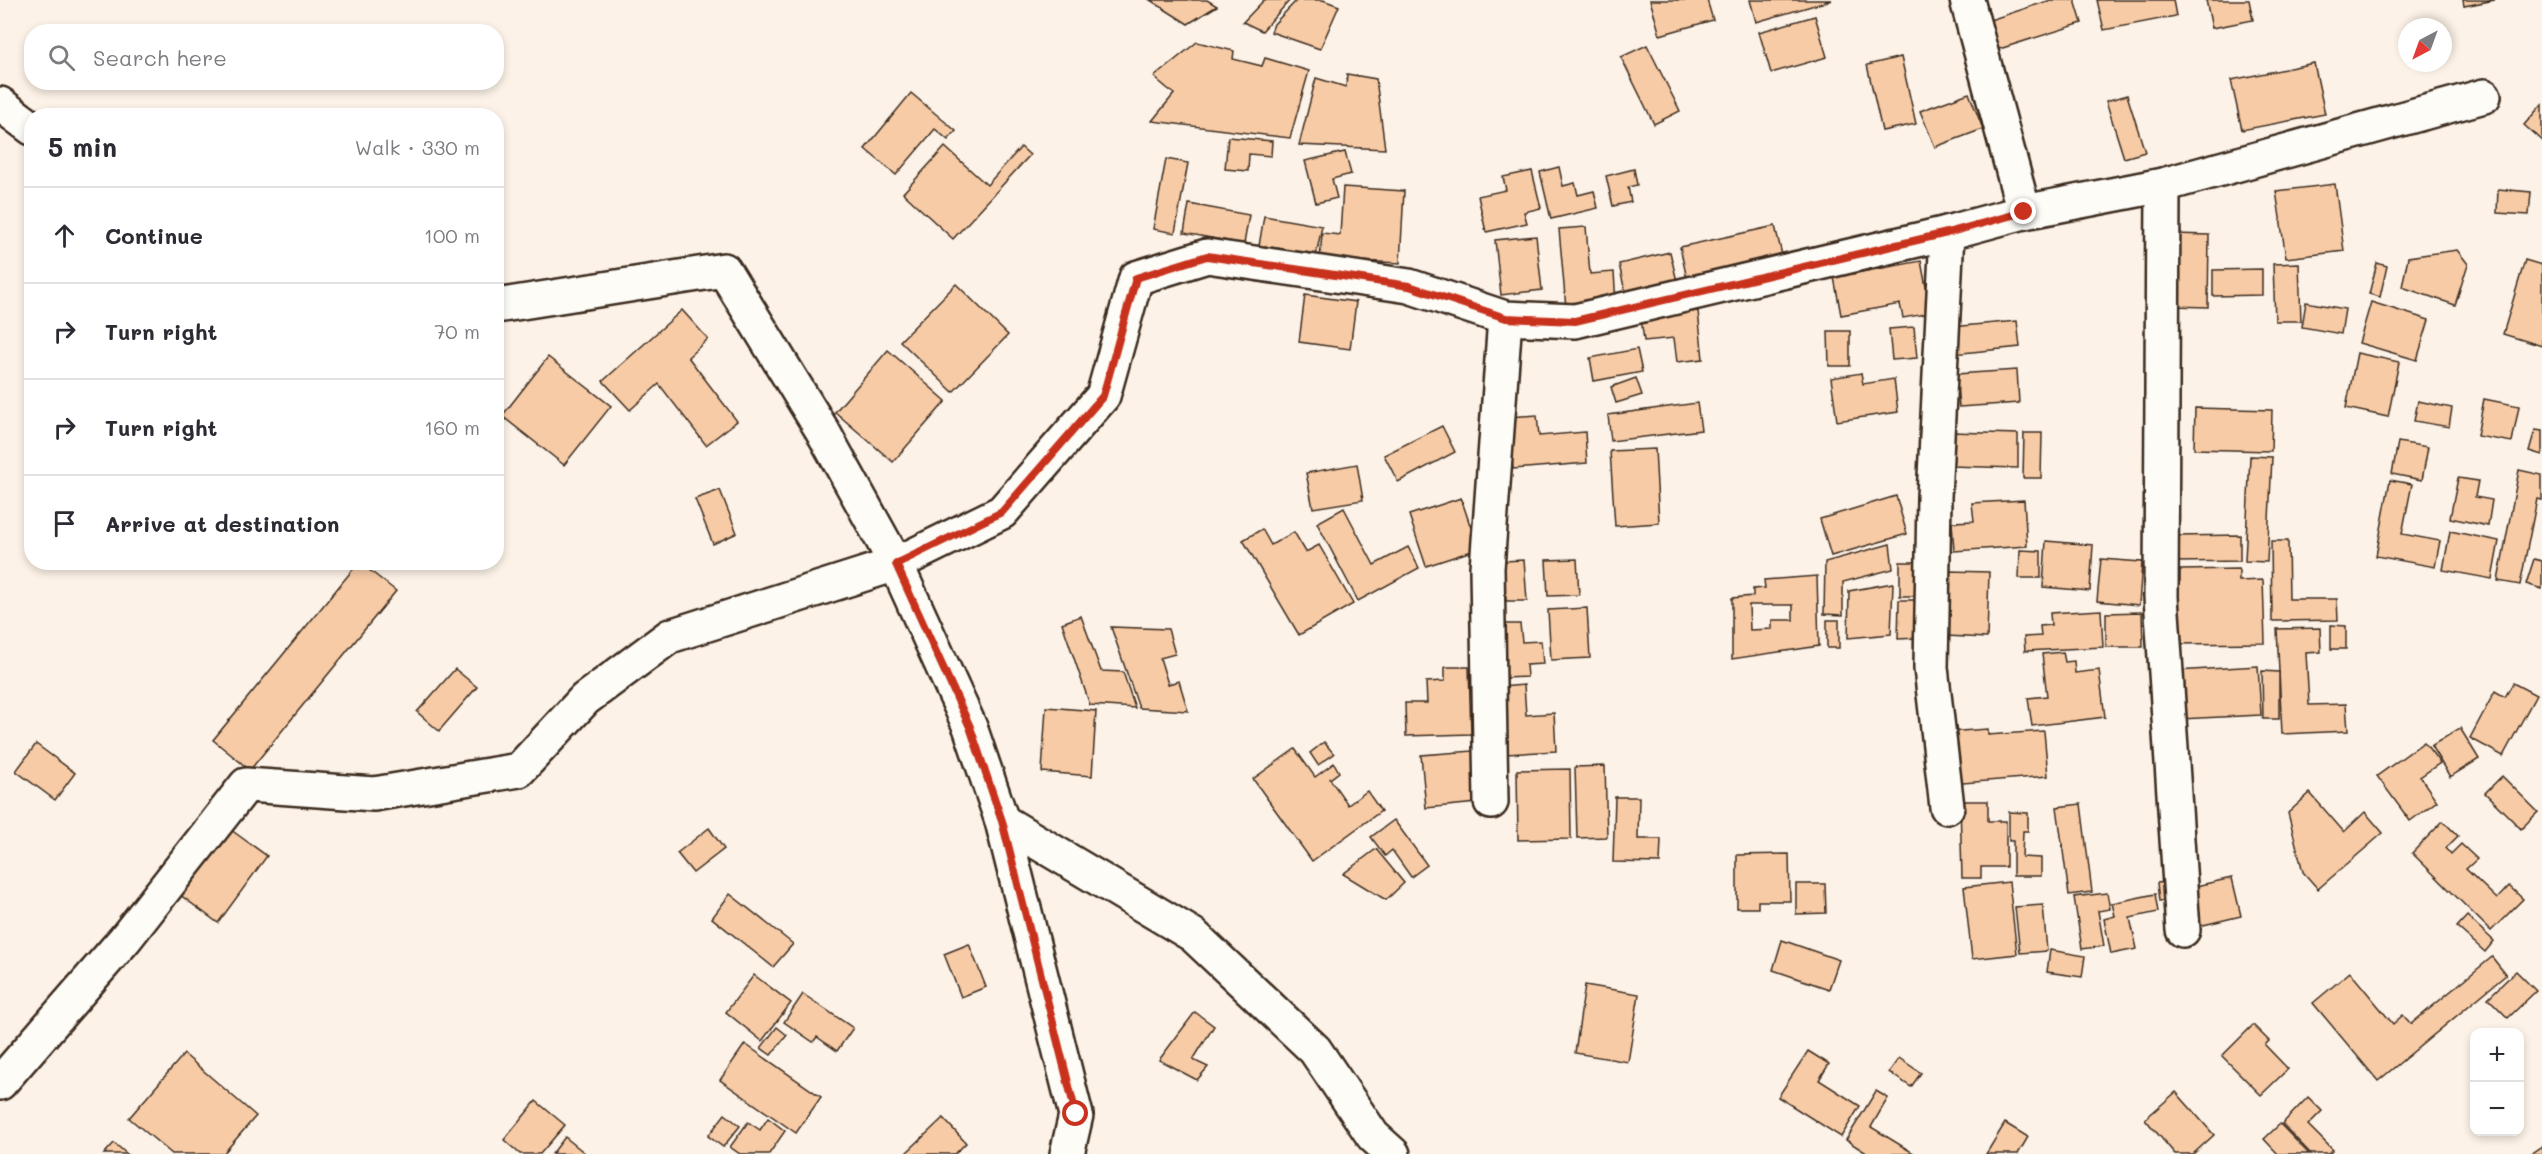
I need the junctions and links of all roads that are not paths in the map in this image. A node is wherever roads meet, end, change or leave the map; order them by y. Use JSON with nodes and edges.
{"nodes":[{"id":1,"x":1967,"y":0,"type":"edge"},
{"id":2,"x":2484,"y":96,"type":"dead end"},
{"id":3,"x":0,"y":104,"type":"edge"},
{"id":4,"x":24,"y":122,"type":"edge"},
{"id":5,"x":2163,"y":185,"type":"junction"},
{"id":6,"x":2024,"y":212,"type":"junction"},
{"id":7,"x":1947,"y":233,"type":"junction"},
{"id":8,"x":504,"y":305,"type":"edge"},
{"id":9,"x":1506,"y":318,"type":"junction"},
{"id":10,"x":896,"y":564,"type":"junction"},
{"id":11,"x":1491,"y":802,"type":"dead end"},
{"id":12,"x":1947,"y":807,"type":"dead end"},
{"id":13,"x":1002,"y":821,"type":"junction"},
{"id":14,"x":2183,"y":930,"type":"dead end"},
{"id":15,"x":0,"y":1083,"type":"edge"},
{"id":16,"x":1067,"y":1154,"type":"edge"},
{"id":17,"x":1393,"y":1154,"type":"edge"}],
"edges":[{"from":1,"to":6,"type":"street"},
{"from":2,"to":5,"type":"street"},
{"from":3,"to":4,"type":"street"},
{"from":5,"to":6,"type":"street"},
{"from":5,"to":14,"type":"street"},
{"from":6,"to":7,"type":"street"},
{"from":7,"to":9,"type":"street"},
{"from":7,"to":12,"type":"street"},
{"from":8,"to":10,"type":"street"},
{"from":9,"to":10,"type":"street"},
{"from":9,"to":11,"type":"street"},
{"from":10,"to":13,"type":"street"},
{"from":10,"to":15,"type":"street"},
{"from":13,"to":16,"type":"street"},
{"from":13,"to":17,"type":"street"}]}
